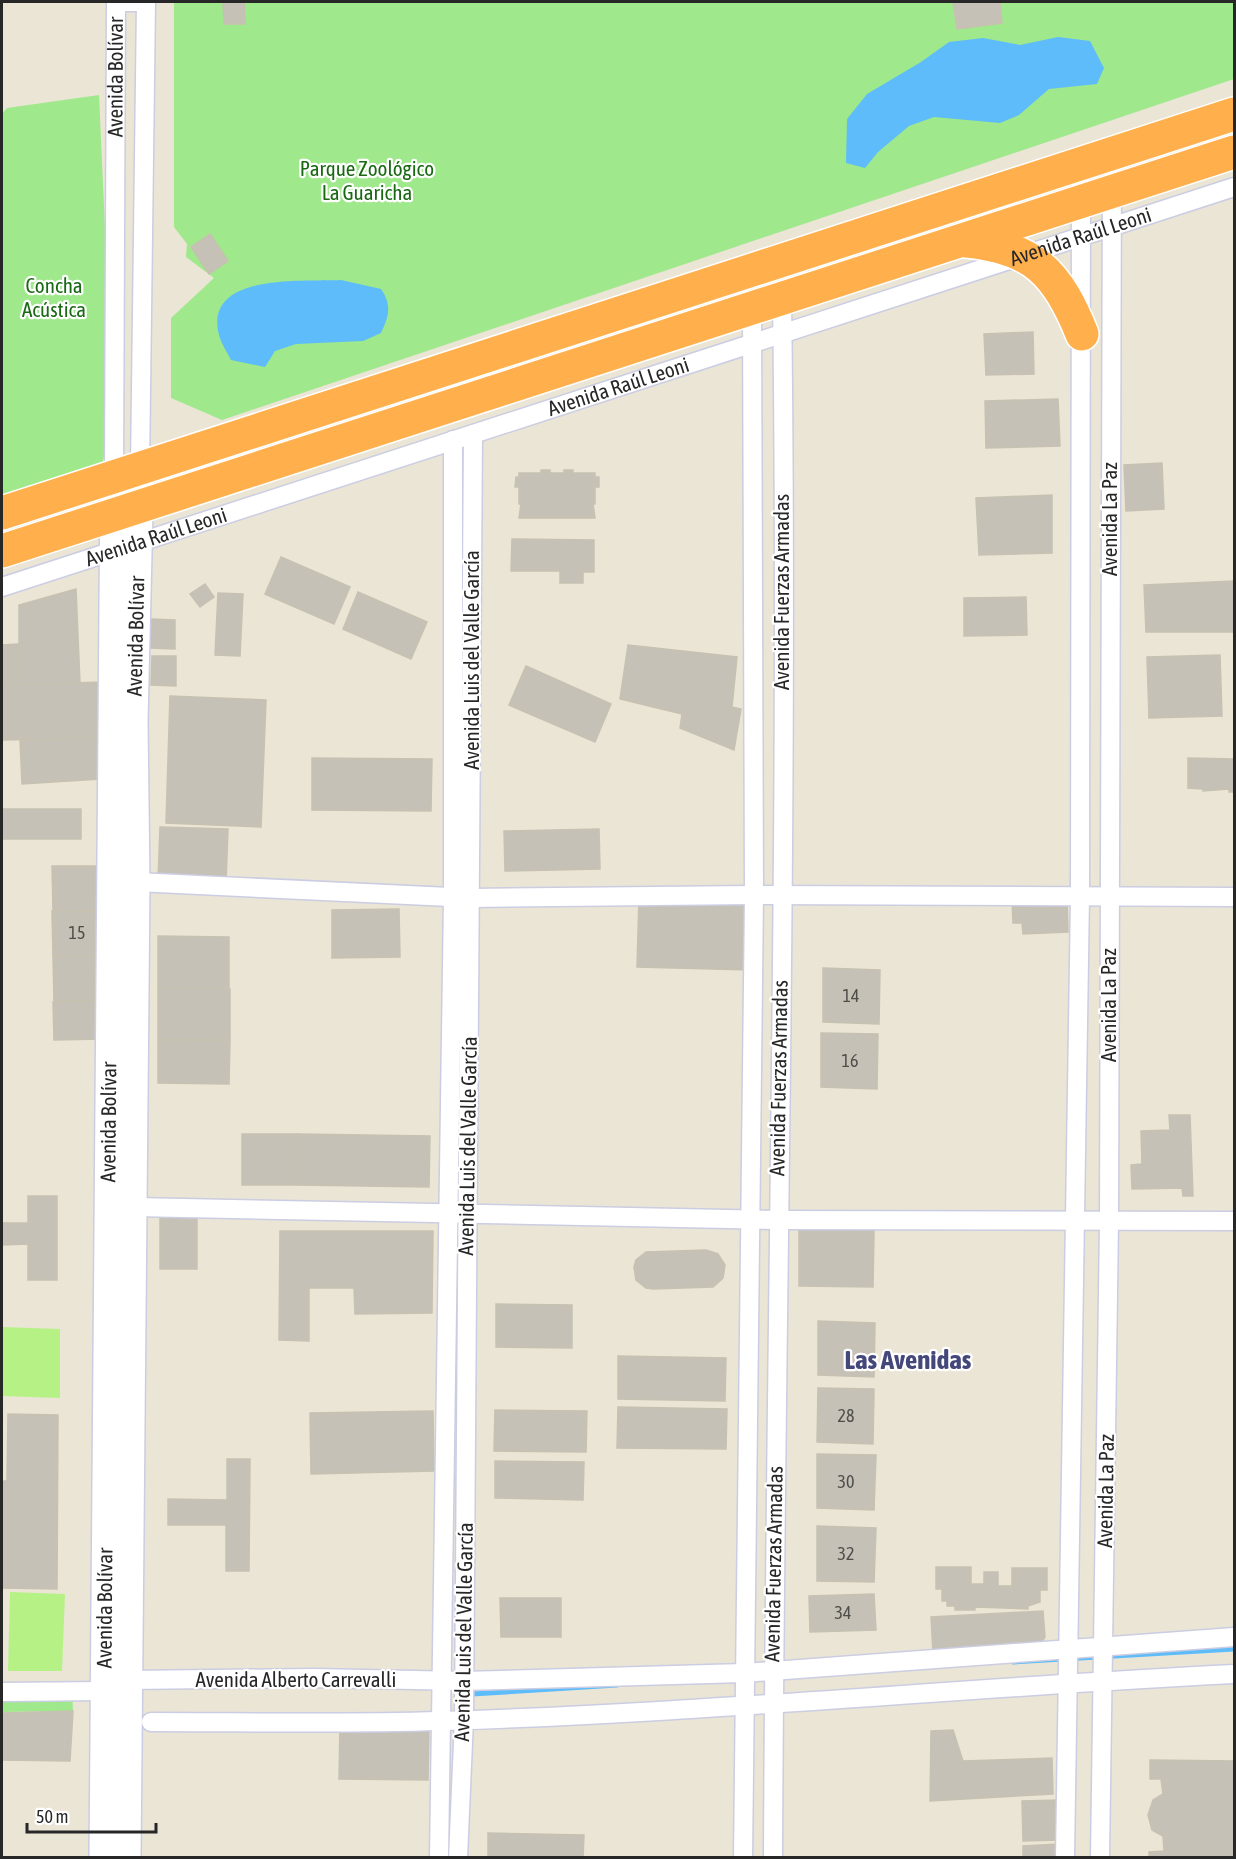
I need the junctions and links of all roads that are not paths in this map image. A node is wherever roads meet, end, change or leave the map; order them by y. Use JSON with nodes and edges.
{"nodes":[{"id":1,"x":1234,"y":114,"type":"edge"},
{"id":2,"x":1234,"y":152,"type":"edge"},
{"id":3,"x":1112,"y":153,"type":"junction"},
{"id":4,"x":1081,"y":164,"type":"junction"},
{"id":5,"x":1181,"y":170,"type":"junction"},
{"id":6,"x":1234,"y":187,"type":"edge"},
{"id":7,"x":1112,"y":192,"type":"junction"},
{"id":8,"x":1081,"y":202,"type":"junction"},
{"id":9,"x":1191,"y":202,"type":"junction"},
{"id":10,"x":1111,"y":227,"type":"junction"},
{"id":11,"x":1081,"y":237,"type":"junction"},
{"id":12,"x":961,"y":240,"type":"junction"},
{"id":13,"x":1026,"y":255,"type":"junction"},
{"id":14,"x":767,"y":303,"type":"junction"},
{"id":15,"x":782,"y":334,"type":"junction"},
{"id":16,"x":1082,"y":334,"type":"junction"},
{"id":17,"x":753,"y":343,"type":"junction"},
{"id":18,"x":473,"y":434,"type":"junction"},
{"id":19,"x":453,"y":440,"type":"junction"},
{"id":20,"x":127,"y":472,"type":"junction"},
{"id":21,"x":127,"y":511,"type":"junction"},
{"id":22,"x":2,"y":513,"type":"edge"},
{"id":23,"x":140,"y":542,"type":"junction"},
{"id":24,"x":114,"y":550,"type":"junction"},
{"id":25,"x":2,"y":551,"type":"edge"},
{"id":26,"x":2,"y":586,"type":"edge"},
{"id":27,"x":136,"y":882,"type":"junction"},
{"id":28,"x":754,"y":895,"type":"junction"},
{"id":29,"x":782,"y":896,"type":"junction"},
{"id":30,"x":1080,"y":896,"type":"junction"},
{"id":31,"x":462,"y":897,"type":"junction"},
{"id":32,"x":1109,"y":897,"type":"junction"},
{"id":33,"x":1234,"y":897,"type":"edge"},
{"id":34,"x":134,"y":1207,"type":"junction"},
{"id":35,"x":447,"y":1213,"type":"junction"},
{"id":36,"x":467,"y":1213,"type":"junction"},
{"id":37,"x":752,"y":1219,"type":"junction"},
{"id":38,"x":777,"y":1220,"type":"junction"},
{"id":39,"x":1077,"y":1221,"type":"junction"},
{"id":40,"x":1234,"y":1221,"type":"edge"},
{"id":41,"x":1110,"y":1222,"type":"junction"},
{"id":42,"x":1234,"y":1637,"type":"edge"},
{"id":43,"x":1104,"y":1652,"type":"junction"},
{"id":44,"x":1067,"y":1661,"type":"junction"},
{"id":45,"x":773,"y":1672,"type":"junction"},
{"id":46,"x":744,"y":1674,"type":"junction"},
{"id":47,"x":1234,"y":1674,"type":"edge"},
{"id":48,"x":442,"y":1680,"type":"junction"},
{"id":49,"x":1103,"y":1680,"type":"junction"},
{"id":50,"x":464,"y":1681,"type":"junction"},
{"id":51,"x":115,"y":1686,"type":"junction"},
{"id":52,"x":2,"y":1692,"type":"edge"},
{"id":53,"x":774,"y":1702,"type":"junction"},
{"id":54,"x":744,"y":1704,"type":"junction"},
{"id":55,"x":464,"y":1719,"type":"junction"},
{"id":56,"x":442,"y":1721,"type":"junction"},
{"id":57,"x":151,"y":1722,"type":"dead end"},
{"id":58,"x":103,"y":1857,"type":"edge"},
{"id":59,"x":127,"y":1857,"type":"edge"},
{"id":60,"x":439,"y":1857,"type":"edge"},
{"id":61,"x":458,"y":1857,"type":"edge"},
{"id":62,"x":743,"y":1857,"type":"edge"},
{"id":63,"x":773,"y":1857,"type":"edge"},
{"id":64,"x":1065,"y":1857,"type":"edge"},
{"id":65,"x":1100,"y":1857,"type":"edge"}],
"edges":[{"from":1,"to":3,"type":"highway"},
{"from":2,"to":5,"type":"highway","name":"Avenida Raúl Leoni"},
{"from":3,"to":4,"type":"highway"},
{"from":3,"to":7,"type":"street","name":"Avenida La Paz"},
{"from":4,"to":8,"type":"street","name":"Avenida La Paz"},
{"from":4,"to":20,"type":"highway"},
{"from":5,"to":7,"type":"highway","name":"Avenida Raúl Leoni"},
{"from":5,"to":9,"type":"street"},
{"from":6,"to":9,"type":"street","name":"Avenida Raúl Leoni"},
{"from":7,"to":8,"type":"highway","name":"Avenida Raúl Leoni"},
{"from":7,"to":10,"type":"street","name":"Avenida La Paz"},
{"from":8,"to":11,"type":"street","name":"Avenida La Paz"},
{"from":8,"to":12,"type":"highway","name":"Avenida Raúl Leoni"},
{"from":9,"to":10,"type":"street","name":"Avenida Raúl Leoni"},
{"from":10,"to":11,"type":"street","name":"Avenida Raúl Leoni"},
{"from":10,"to":32,"type":"street","name":"Avenida La Paz"},
{"from":11,"to":13,"type":"street","name":"Avenida Raúl Leoni"},
{"from":11,"to":16,"type":"street","name":"Avenida La Paz"},
{"from":12,"to":13,"type":"highway"},
{"from":12,"to":14,"type":"highway","name":"Avenida Raúl Leoni"},
{"from":13,"to":15,"type":"street","name":"Avenida Raúl Leoni"},
{"from":13,"to":16,"type":"highway"},
{"from":14,"to":15,"type":"street","name":"Avenida Fuerzas Armadas"},
{"from":14,"to":17,"type":"street","name":"Avenida Fuerzas Armadas"},
{"from":14,"to":21,"type":"highway","name":"Avenida Raúl Leoni"},
{"from":15,"to":17,"type":"street","name":"Avenida Raúl Leoni"},
{"from":15,"to":29,"type":"street","name":"Avenida Fuerzas Armadas"},
{"from":16,"to":30,"type":"street","name":"Avenida La Paz"},
{"from":17,"to":18,"type":"street","name":"Avenida Raúl Leoni"},
{"from":17,"to":28,"type":"street","name":"Avenida Fuerzas Armadas"},
{"from":18,"to":19,"type":"street","name":"Avenida Raúl Leoni"},
{"from":18,"to":31,"type":"street","name":"Avenida Luis del Valle García"},
{"from":19,"to":23,"type":"street","name":"Avenida Raúl Leoni"},
{"from":19,"to":31,"type":"street","name":"Avenida Luis del Valle García"},
{"from":20,"to":20,"type":"street","name":"Avenida Bolívar"},
{"from":20,"to":21,"type":"street","name":"Avenida Bolívar"},
{"from":20,"to":22,"type":"highway"},
{"from":21,"to":23,"type":"street","name":"Avenida Bolívar"},
{"from":21,"to":24,"type":"street","name":"Avenida Bolívar"},
{"from":21,"to":25,"type":"highway","name":"Avenida Raúl Leoni"},
{"from":23,"to":24,"type":"street","name":"Avenida Raúl Leoni"},
{"from":23,"to":27,"type":"street","name":"Avenida Bolívar"},
{"from":24,"to":26,"type":"street","name":"Avenida Raúl Leoni"},
{"from":24,"to":51,"type":"street","name":"Avenida Bolívar"},
{"from":27,"to":31,"type":"street"},
{"from":27,"to":34,"type":"street","name":"Avenida Bolívar"},
{"from":28,"to":29,"type":"street"},
{"from":28,"to":31,"type":"street"},
{"from":28,"to":37,"type":"street","name":"Avenida Fuerzas Armadas"},
{"from":29,"to":30,"type":"street"},
{"from":29,"to":38,"type":"street","name":"Avenida Fuerzas Armadas"},
{"from":30,"to":32,"type":"street"},
{"from":30,"to":39,"type":"street","name":"Avenida La Paz"},
{"from":31,"to":35,"type":"street","name":"Avenida Luis del Valle García"},
{"from":31,"to":36,"type":"street","name":"Avenida Luis del Valle García"},
{"from":32,"to":33,"type":"street"},
{"from":32,"to":41,"type":"street","name":"Avenida La Paz"},
{"from":34,"to":35,"type":"street"},
{"from":34,"to":51,"type":"street","name":"Avenida Bolívar"},
{"from":35,"to":36,"type":"street"},
{"from":35,"to":48,"type":"street","name":"Avenida Luis del Valle García"},
{"from":36,"to":37,"type":"street"},
{"from":36,"to":50,"type":"street","name":"Avenida Luis del Valle García"},
{"from":37,"to":38,"type":"street"},
{"from":37,"to":46,"type":"street","name":"Avenida Fuerzas Armadas"},
{"from":38,"to":39,"type":"street"},
{"from":38,"to":45,"type":"street","name":"Avenida Fuerzas Armadas"},
{"from":39,"to":41,"type":"street"},
{"from":39,"to":44,"type":"street","name":"Avenida La Paz"},
{"from":40,"to":41,"type":"street"},
{"from":41,"to":43,"type":"street","name":"Avenida La Paz"},
{"from":42,"to":43,"type":"street"},
{"from":43,"to":44,"type":"street"},
{"from":43,"to":49,"type":"street","name":"Avenida La Paz"},
{"from":44,"to":45,"type":"street","name":"Avenida Alberto Carrevalli"},
{"from":44,"to":49,"type":"street"},
{"from":44,"to":53,"type":"street"},
{"from":44,"to":64,"type":"street","name":"Avenida La Paz"},
{"from":45,"to":46,"type":"street","name":"Avenida Alberto Carrevalli"},
{"from":45,"to":53,"type":"street","name":"Avenida Fuerzas Armadas"},
{"from":46,"to":50,"type":"street","name":"Avenida Alberto Carrevalli"},
{"from":46,"to":54,"type":"street","name":"Avenida Fuerzas Armadas"},
{"from":47,"to":49,"type":"street"},
{"from":48,"to":50,"type":"street","name":"Avenida Alberto Carrevalli"},
{"from":48,"to":51,"type":"street","name":"Avenida Alberto Carrevalli"},
{"from":48,"to":56,"type":"street","name":"Avenida Luis del Valle García"},
{"from":49,"to":65,"type":"street","name":"Avenida La Paz"},
{"from":50,"to":55,"type":"street","name":"Avenida Luis del Valle García"},
{"from":51,"to":52,"type":"street","name":"Avenida Alberto Carrevalli"},
{"from":51,"to":58,"type":"street","name":"Avenida Bolívar"},
{"from":51,"to":59,"type":"street","name":"Avenida Bolívar"},
{"from":53,"to":54,"type":"street"},
{"from":53,"to":63,"type":"street","name":"Avenida Fuerzas Armadas"},
{"from":54,"to":55,"type":"street"},
{"from":54,"to":62,"type":"street","name":"Avenida Fuerzas Armadas"},
{"from":55,"to":56,"type":"street"},
{"from":55,"to":61,"type":"street","name":"Avenida Luis del Valle García"},
{"from":56,"to":57,"type":"street"},
{"from":56,"to":60,"type":"street","name":"Avenida Luis del Valle García"}]}
